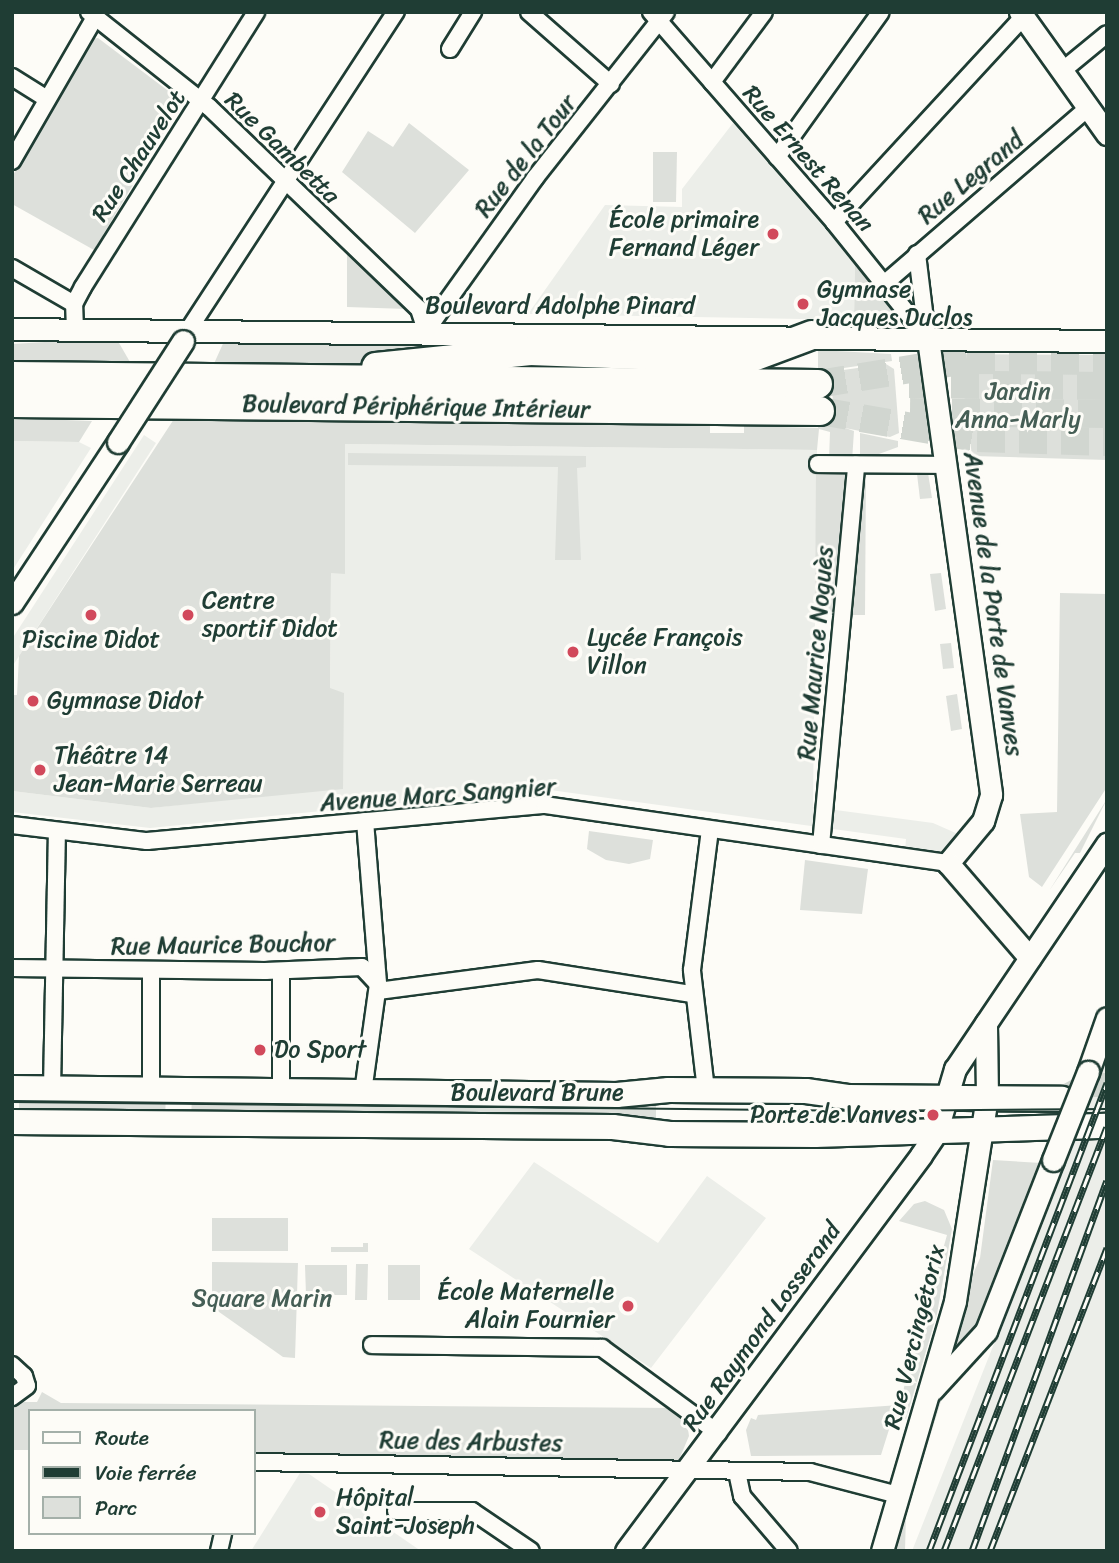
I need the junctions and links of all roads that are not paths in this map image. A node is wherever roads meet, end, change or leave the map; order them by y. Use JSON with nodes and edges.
{"nodes":[{"id":1,"x":256,"y":12,"type":"edge"},
{"id":2,"x":396,"y":12,"type":"edge"},
{"id":3,"x":473,"y":12,"type":"edge"},
{"id":4,"x":529,"y":12,"type":"edge"},
{"id":5,"x":764,"y":12,"type":"edge"},
{"id":6,"x":881,"y":12,"type":"edge"},
{"id":7,"x":1022,"y":14,"type":"edge"},
{"id":8,"x":92,"y":15,"type":"edge"},
{"id":9,"x":659,"y":15,"type":"edge"},
{"id":10,"x":1107,"y":34,"type":"edge"},
{"id":11,"x":450,"y":49,"type":"dead end"},
{"id":12,"x":1062,"y":71,"type":"junction"},
{"id":13,"x":12,"y":76,"type":"edge"},
{"id":14,"x":712,"y":82,"type":"junction"},
{"id":15,"x":611,"y":84,"type":"junction"},
{"id":16,"x":47,"y":99,"type":"junction"},
{"id":17,"x":201,"y":100,"type":"junction"},
{"id":18,"x":1088,"y":108,"type":"junction"},
{"id":19,"x":1107,"y":134,"type":"edge"},
{"id":20,"x":778,"y":157,"type":"junction"},
{"id":21,"x":12,"y":161,"type":"edge"},
{"id":22,"x":286,"y":184,"type":"junction"},
{"id":23,"x":834,"y":222,"type":"junction"},
{"id":24,"x":917,"y":254,"type":"junction"},
{"id":25,"x":12,"y":268,"type":"edge"},
{"id":26,"x":884,"y":284,"type":"junction"},
{"id":27,"x":74,"y":304,"type":"junction"},
{"id":28,"x":12,"y":329,"type":"edge"},
{"id":29,"x":75,"y":330,"type":"junction"},
{"id":30,"x":426,"y":331,"type":"junction"},
{"id":31,"x":186,"y":335,"type":"junction"},
{"id":32,"x":812,"y":335,"type":"junction"},
{"id":33,"x":928,"y":339,"type":"junction"},
{"id":34,"x":1107,"y":341,"type":"edge"},
{"id":35,"x":12,"y":376,"type":"edge"},
{"id":36,"x":330,"y":380,"type":"junction"},
{"id":37,"x":12,"y":403,"type":"edge"},
{"id":38,"x":818,"y":464,"type":"dead end"},
{"id":39,"x":856,"y":465,"type":"junction"},
{"id":40,"x":948,"y":465,"type":"junction"},
{"id":41,"x":12,"y":603,"type":"edge"},
{"id":42,"x":365,"y":821,"type":"junction"},
{"id":43,"x":12,"y":825,"type":"edge"},
{"id":44,"x":710,"y":830,"type":"junction"},
{"id":45,"x":57,"y":831,"type":"junction"},
{"id":46,"x":1107,"y":844,"type":"edge"},
{"id":47,"x":821,"y":845,"type":"junction"},
{"id":48,"x":948,"y":863,"type":"junction"},
{"id":49,"x":1030,"y":958,"type":"junction"},
{"id":50,"x":12,"y":968,"type":"edge"},
{"id":51,"x":54,"y":968,"type":"junction"},
{"id":52,"x":150,"y":971,"type":"junction"},
{"id":53,"x":281,"y":971,"type":"junction"},
{"id":54,"x":378,"y":988,"type":"junction"},
{"id":55,"x":692,"y":995,"type":"junction"},
{"id":56,"x":1107,"y":1017,"type":"edge"},
{"id":57,"x":986,"y":1023,"type":"junction"},
{"id":58,"x":12,"y":1088,"type":"edge"},
{"id":59,"x":52,"y":1089,"type":"junction"},
{"id":60,"x":706,"y":1090,"type":"junction"},
{"id":61,"x":150,"y":1091,"type":"junction"},
{"id":62,"x":281,"y":1091,"type":"junction"},
{"id":63,"x":363,"y":1092,"type":"junction"},
{"id":64,"x":987,"y":1097,"type":"junction"},
{"id":65,"x":944,"y":1098,"type":"junction"},
{"id":66,"x":1062,"y":1099,"type":"tunnel mouth"},
{"id":67,"x":12,"y":1122,"type":"edge"},
{"id":68,"x":1107,"y":1126,"type":"edge"},
{"id":69,"x":1030,"y":1130,"type":"junction"},
{"id":70,"x":981,"y":1132,"type":"junction"},
{"id":71,"x":936,"y":1133,"type":"junction"},
{"id":72,"x":1107,"y":1136,"type":"edge"},
{"id":73,"x":372,"y":1345,"type":"dead end"},
{"id":74,"x":12,"y":1365,"type":"edge"},
{"id":75,"x":930,"y":1392,"type":"junction"},
{"id":76,"x":12,"y":1397,"type":"edge"},
{"id":77,"x":718,"y":1433,"type":"junction"},
{"id":78,"x":256,"y":1462,"type":"edge"},
{"id":79,"x":688,"y":1470,"type":"junction"},
{"id":80,"x":737,"y":1472,"type":"junction"},
{"id":81,"x":898,"y":1494,"type":"junction"},
{"id":82,"x":396,"y":1511,"type":"dead end"},
{"id":83,"x":531,"y":1551,"type":"edge"},
{"id":84,"x":626,"y":1551,"type":"edge"},
{"id":85,"x":789,"y":1551,"type":"edge"},
{"id":86,"x":881,"y":1551,"type":"edge"}],
"edges":[{"from":1,"to":17,"type":"street","name":"Rue Chauvelot"},
{"from":2,"to":22,"type":"street"},
{"from":3,"to":11,"type":"street"},
{"from":4,"to":15,"type":"street"},
{"from":5,"to":14,"type":"street"},
{"from":6,"to":20,"type":"street"},
{"from":7,"to":12,"type":"street"},
{"from":7,"to":23,"type":"street"},
{"from":8,"to":16,"type":"street"},
{"from":8,"to":17,"type":"street","name":"Rue Gambetta"},
{"from":9,"to":14,"type":"street","name":"Rue Ernest Renan"},
{"from":9,"to":15,"type":"street","name":"Rue de la Tour"},
{"from":10,"to":12,"type":"street"},
{"from":12,"to":18,"type":"street"},
{"from":13,"to":16,"type":"street"},
{"from":14,"to":20,"type":"street","name":"Rue Ernest Renan"},
{"from":15,"to":30,"type":"street","name":"Rue de la Tour"},
{"from":16,"to":21,"type":"street"},
{"from":17,"to":22,"type":"street","name":"Rue Gambetta"},
{"from":17,"to":27,"type":"street","name":"Rue Chauvelot"},
{"from":18,"to":19,"type":"street"},
{"from":18,"to":24,"type":"street","name":"Rue Legrand"},
{"from":20,"to":23,"type":"street","name":"Rue Ernest Renan"},
{"from":22,"to":30,"type":"street","name":"Rue Gambetta"},
{"from":22,"to":31,"type":"street"},
{"from":23,"to":26,"type":"street","name":"Rue Ernest Renan"},
{"from":24,"to":26,"type":"street","name":"Rue Legrand"},
{"from":24,"to":33,"type":"street"},
{"from":25,"to":27,"type":"street"},
{"from":26,"to":33,"type":"street","name":"Rue Ernest Renan"},
{"from":27,"to":29,"type":"street"},
{"from":28,"to":29,"type":"street","name":"Boulevard Adolphe Pinard"},
{"from":29,"to":31,"type":"street","name":"Boulevard Adolphe Pinard"},
{"from":30,"to":31,"type":"street","name":"Boulevard Adolphe Pinard"},
{"from":30,"to":32,"type":"street","name":"Boulevard Adolphe Pinard"},
{"from":31,"to":41,"type":"street","bridge":true},
{"from":32,"to":33,"type":"street","name":"Boulevard Adolphe Pinard"},
{"from":32,"to":36,"type":"highway"},
{"from":33,"to":34,"type":"street","name":"Boulevard Adolphe Pinard"},
{"from":33,"to":40,"type":"street","name":"Avenue de la Porte de Vanves"},
{"from":35,"to":36,"type":"highway"},
{"from":36,"to":37,"type":"highway","name":"Boulevard Périphérique Intérieur"},
{"from":38,"to":39,"type":"street"},
{"from":39,"to":40,"type":"street"},
{"from":39,"to":47,"type":"street","name":"Rue Maurice Noguès"},
{"from":40,"to":48,"type":"street","name":"Avenue de la Porte de Vanves"},
{"from":42,"to":44,"type":"street","name":"Avenue Marc Sangnier"},
{"from":42,"to":45,"type":"street","name":"Avenue Marc Sangnier"},
{"from":42,"to":54,"type":"street"},
{"from":43,"to":45,"type":"street","name":"Avenue Marc Sangnier"},
{"from":44,"to":47,"type":"street","name":"Avenue Marc Sangnier"},
{"from":44,"to":55,"type":"street"},
{"from":45,"to":51,"type":"street"},
{"from":46,"to":49,"type":"street"},
{"from":47,"to":48,"type":"street","name":"Avenue Marc Sangnier"},
{"from":48,"to":49,"type":"street"},
{"from":49,"to":57,"type":"street"},
{"from":50,"to":51,"type":"street","name":"Rue Maurice Bouchor"},
{"from":51,"to":52,"type":"street","name":"Rue Maurice Bouchor"},
{"from":51,"to":59,"type":"street"},
{"from":52,"to":53,"type":"street","name":"Rue Maurice Bouchor"},
{"from":52,"to":61,"type":"street"},
{"from":53,"to":54,"type":"street","name":"Rue Maurice Bouchor"},
{"from":53,"to":62,"type":"street"},
{"from":54,"to":55,"type":"street"},
{"from":54,"to":63,"type":"street"},
{"from":55,"to":60,"type":"street"},
{"from":56,"to":75,"type":"street","bridge":true},
{"from":57,"to":64,"type":"street","name":"Rue Vercingétorix"},
{"from":57,"to":65,"type":"street"},
{"from":58,"to":59,"type":"main road","name":"Boulevard Brune"},
{"from":59,"to":61,"type":"main road","name":"Boulevard Brune"},
{"from":60,"to":63,"type":"main road","name":"Boulevard Brune"},
{"from":60,"to":65,"type":"main road","name":"Boulevard Brune"},
{"from":61,"to":62,"type":"main road","name":"Boulevard Brune"},
{"from":62,"to":63,"type":"main road","name":"Boulevard Brune"},
{"from":64,"to":65,"type":"main road","name":"Boulevard Brune"},
{"from":64,"to":66,"type":"main road","name":"Boulevard Brune"},
{"from":64,"to":70,"type":"street","name":"Rue Vercingétorix"},
{"from":65,"to":71,"type":"street"},
{"from":67,"to":71,"type":"main road","name":"Boulevard Brune"},
{"from":68,"to":69,"type":"main road"},
{"from":69,"to":70,"type":"main road","name":"Boulevard Brune"},
{"from":69,"to":72,"type":"main road"},
{"from":70,"to":71,"type":"main road","name":"Boulevard Brune"},
{"from":70,"to":75,"type":"street","name":"Rue Vercingétorix"},
{"from":71,"to":77,"type":"street","name":"Rue Raymond Losserand"},
{"from":73,"to":77,"type":"street"},
{"from":74,"to":76,"type":"street"},
{"from":75,"to":81,"type":"street","name":"Rue Vercingétorix"},
{"from":77,"to":79,"type":"street","name":"Rue Raymond Losserand"},
{"from":78,"to":79,"type":"street","name":"Rue des Arbustes"},
{"from":79,"to":80,"type":"street","name":"Rue des Arbustes"},
{"from":79,"to":84,"type":"street","name":"Rue Raymond Losserand"},
{"from":80,"to":81,"type":"street","name":"Rue des Arbustes"},
{"from":80,"to":85,"type":"street"},
{"from":81,"to":86,"type":"street","name":"Rue Vercingétorix"},
{"from":82,"to":83,"type":"street"}]}
